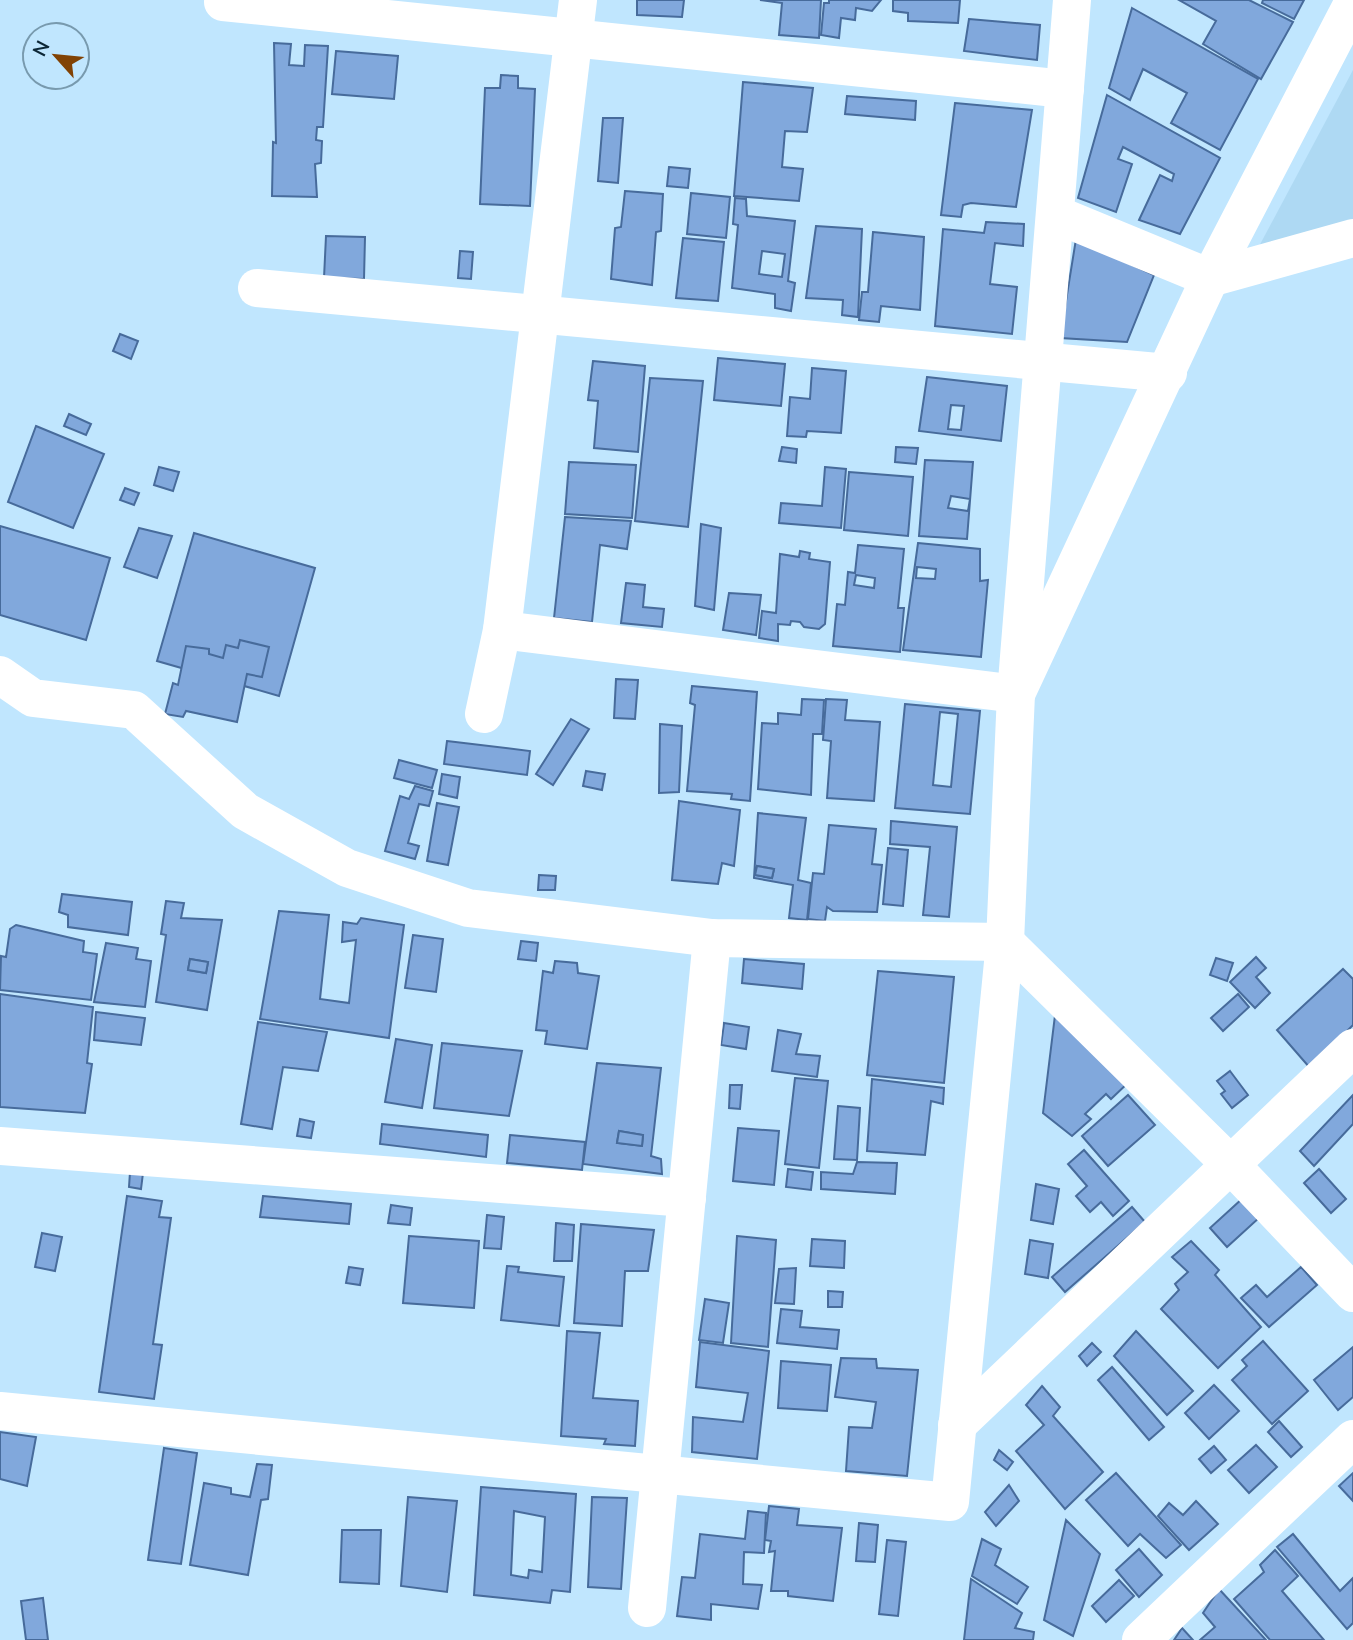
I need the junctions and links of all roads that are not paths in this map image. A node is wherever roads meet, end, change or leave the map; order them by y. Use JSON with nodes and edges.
{"nodes":[{"id":1,"x":578,"y":0,"type":"edge"},
{"id":2,"x":1072,"y":0,"type":"edge"},
{"id":3,"x":223,"y":2,"type":"edge"},
{"id":4,"x":1353,"y":3,"type":"edge"},
{"id":5,"x":574,"y":38,"type":"junction"},
{"id":6,"x":1065,"y":89,"type":"junction"},
{"id":7,"x":1055,"y":215,"type":"junction"},
{"id":8,"x":1353,"y":238,"type":"edge"},
{"id":9,"x":1210,"y":278,"type":"junction"},
{"id":10,"x":257,"y":288,"type":"dead end"},
{"id":11,"x":541,"y":314,"type":"junction"},
{"id":12,"x":1043,"y":362,"type":"junction"},
{"id":13,"x":1168,"y":373,"type":"junction"},
{"id":14,"x":502,"y":630,"type":"junction"},
{"id":15,"x":0,"y":675,"type":"edge"},
{"id":16,"x":1016,"y":694,"type":"junction"},
{"id":17,"x":484,"y":715,"type":"dead end"},
{"id":18,"x":712,"y":938,"type":"junction"},
{"id":19,"x":1005,"y":942,"type":"junction"},
{"id":20,"x":1353,"y":1048,"type":"edge"},
{"id":21,"x":0,"y":1146,"type":"edge"},
{"id":22,"x":1230,"y":1164,"type":"junction"},
{"id":23,"x":687,"y":1198,"type":"junction"},
{"id":24,"x":1353,"y":1293,"type":"edge"},
{"id":25,"x":0,"y":1411,"type":"edge"},
{"id":26,"x":957,"y":1425,"type":"junction"},
{"id":27,"x":1353,"y":1439,"type":"edge"},
{"id":28,"x":660,"y":1474,"type":"junction"},
{"id":29,"x":647,"y":1608,"type":"dead end"},
{"id":30,"x":1141,"y":1640,"type":"edge"}],
"edges":[{"from":1,"to":5,"type":"street"},
{"from":2,"to":6,"type":"street"},
{"from":3,"to":5,"type":"street"},
{"from":4,"to":9,"type":"street"},
{"from":5,"to":6,"type":"street"},
{"from":5,"to":11,"type":"street"},
{"from":6,"to":7,"type":"street"},
{"from":7,"to":9,"type":"street"},
{"from":7,"to":12,"type":"street"},
{"from":8,"to":9,"type":"street"},
{"from":9,"to":13,"type":"street"},
{"from":10,"to":11,"type":"street"},
{"from":11,"to":12,"type":"street"},
{"from":11,"to":14,"type":"street"},
{"from":12,"to":13,"type":"street"},
{"from":12,"to":16,"type":"street"},
{"from":13,"to":16,"type":"street"},
{"from":14,"to":16,"type":"street"},
{"from":14,"to":17,"type":"street"},
{"from":15,"to":18,"type":"street"},
{"from":16,"to":19,"type":"street"},
{"from":18,"to":19,"type":"street"},
{"from":18,"to":23,"type":"street"},
{"from":19,"to":22,"type":"street"},
{"from":19,"to":26,"type":"street"},
{"from":20,"to":22,"type":"street"},
{"from":21,"to":23,"type":"street"},
{"from":22,"to":24,"type":"street"},
{"from":22,"to":26,"type":"street"},
{"from":23,"to":28,"type":"street"},
{"from":25,"to":28,"type":"street"},
{"from":26,"to":28,"type":"street"},
{"from":27,"to":30,"type":"street"},
{"from":28,"to":29,"type":"street"}]}
